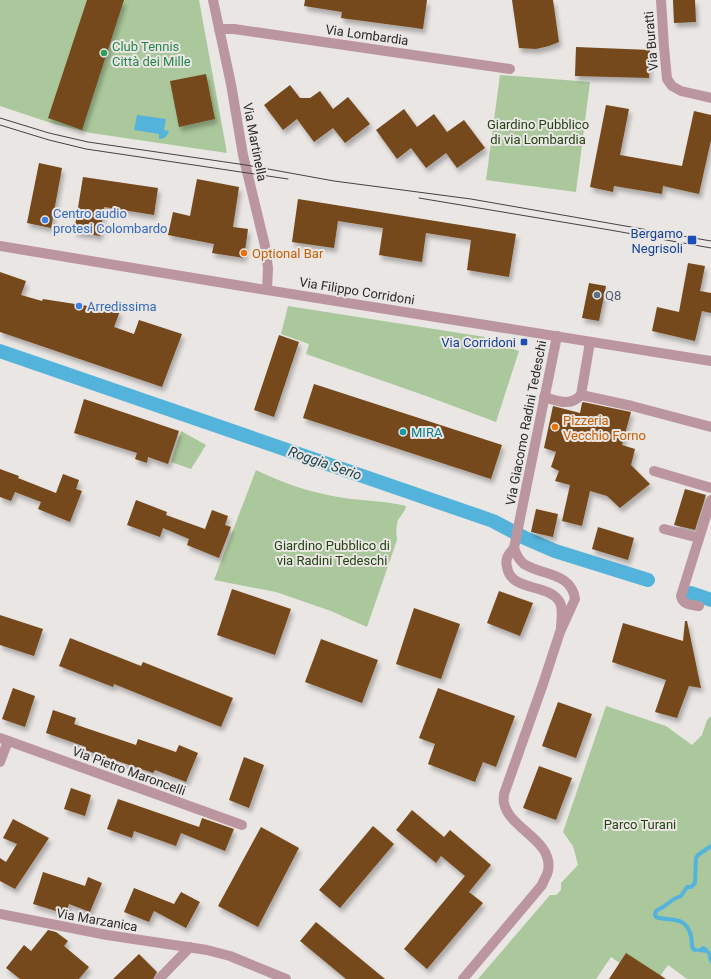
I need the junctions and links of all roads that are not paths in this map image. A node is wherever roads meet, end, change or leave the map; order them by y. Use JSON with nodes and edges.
{"nodes":[{"id":1,"x":213,"y":0,"type":"edge"},
{"id":2,"x":661,"y":0,"type":"edge"},
{"id":3,"x":219,"y":29,"type":"junction"},
{"id":4,"x":510,"y":69,"type":"dead end"},
{"id":5,"x":711,"y":98,"type":"edge"},
{"id":6,"x":0,"y":246,"type":"edge"},
{"id":7,"x":267,"y":290,"type":"junction"},
{"id":8,"x":557,"y":336,"type":"junction"},
{"id":9,"x":590,"y":342,"type":"junction"},
{"id":10,"x":711,"y":361,"type":"edge"},
{"id":11,"x":581,"y":395,"type":"junction"},
{"id":12,"x":544,"y":397,"type":"junction"},
{"id":13,"x":711,"y":427,"type":"edge"},
{"id":14,"x":654,"y":471,"type":"dead end"},
{"id":15,"x":711,"y":488,"type":"edge"},
{"id":16,"x":711,"y":500,"type":"edge"},
{"id":17,"x":664,"y":529,"type":"dead end"},
{"id":18,"x":699,"y":538,"type":"junction"},
{"id":19,"x":514,"y":548,"type":"junction"},
{"id":20,"x":699,"y":606,"type":"dead end"},
{"id":21,"x":560,"y":632,"type":"junction"},
{"id":22,"x":4,"y":740,"type":"edge"},
{"id":23,"x":0,"y":762,"type":"edge"},
{"id":24,"x":242,"y":825,"type":"dead end"},
{"id":25,"x":0,"y":914,"type":"edge"},
{"id":26,"x":190,"y":946,"type":"junction"},
{"id":27,"x":159,"y":979,"type":"edge"},
{"id":28,"x":286,"y":979,"type":"edge"},
{"id":29,"x":463,"y":979,"type":"edge"}],
"edges":[{"from":1,"to":3,"type":"street","name":"Via Martinella"},
{"from":2,"to":5,"type":"street","name":"Via Buratti"},
{"from":3,"to":4,"type":"street","name":"Via Lombardia"},
{"from":3,"to":7,"type":"street","name":"Via Martinella"},
{"from":6,"to":7,"type":"street","name":"Via Filippo Corridoni"},
{"from":7,"to":8,"type":"street","name":"Via Filippo Corridoni"},
{"from":8,"to":9,"type":"street","name":"Via Filippo Corridoni"},
{"from":8,"to":12,"type":"street","name":"Via Giacomo Radini Tedeschi"},
{"from":9,"to":10,"type":"street","name":"Via Filippo Corridoni"},
{"from":9,"to":11,"type":"street"},
{"from":11,"to":12,"type":"street"},
{"from":11,"to":13,"type":"street"},
{"from":12,"to":19,"type":"street","name":"Via Giacomo Radini Tedeschi"},
{"from":14,"to":15,"type":"street"},
{"from":16,"to":18,"type":"street"},
{"from":17,"to":18,"type":"street"},
{"from":18,"to":20,"type":"street"},
{"from":19,"to":21,"type":"street"},
{"from":19,"to":21,"type":"street"},
{"from":21,"to":29,"type":"street"},
{"from":22,"to":23,"type":"street","name":"Via Pietro Maroncelli"},
{"from":22,"to":24,"type":"street","name":"Via Pietro Maroncelli"},
{"from":25,"to":26,"type":"street","name":"Via Marzanica"},
{"from":26,"to":27,"type":"street"},
{"from":26,"to":28,"type":"street","name":"Via Marzanica"}]}
